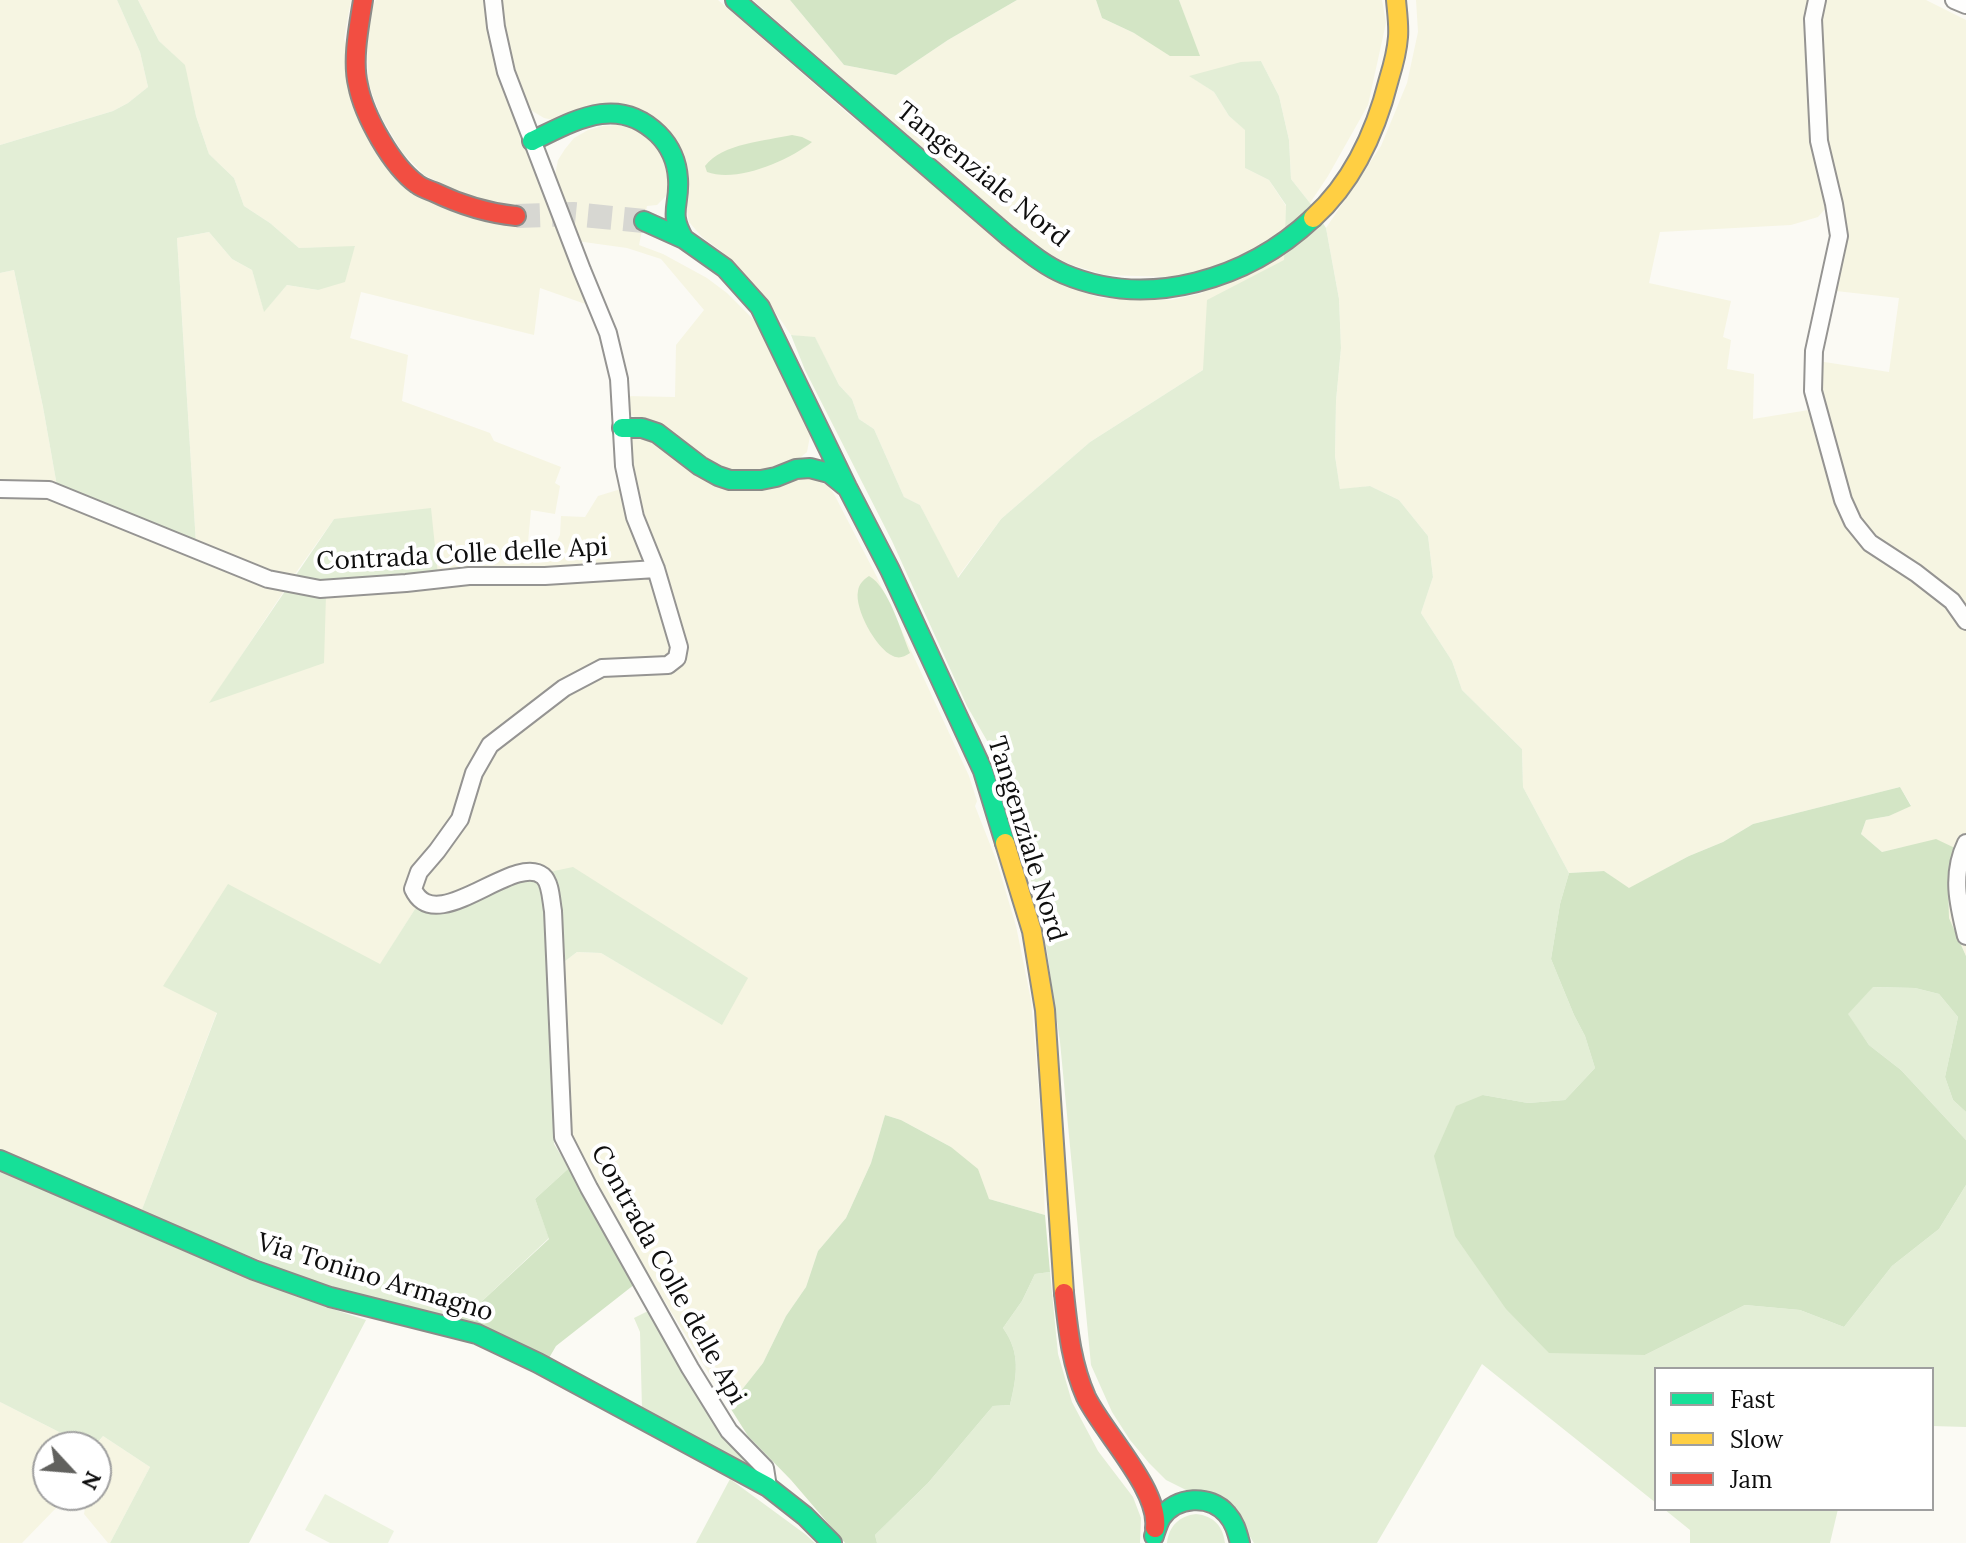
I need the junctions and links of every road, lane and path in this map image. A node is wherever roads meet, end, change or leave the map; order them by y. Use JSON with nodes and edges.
{"nodes":[{"id":1,"x":363,"y":0,"type":"edge"},
{"id":2,"x":493,"y":0,"type":"edge"},
{"id":3,"x":735,"y":0,"type":"edge"},
{"id":4,"x":1396,"y":0,"type":"edge"},
{"id":5,"x":1817,"y":0,"type":"edge"},
{"id":6,"x":1954,"y":0,"type":"edge"},
{"id":7,"x":1966,"y":5,"type":"edge"},
{"id":8,"x":532,"y":141,"type":"junction"},
{"id":9,"x":673,"y":205,"type":"junction"},
{"id":10,"x":516,"y":216,"type":"tunnel mouth"},
{"id":11,"x":684,"y":239,"type":"junction"},
{"id":12,"x":815,"y":418,"type":"junction"},
{"id":13,"x":622,"y":428,"type":"junction"},
{"id":14,"x":797,"y":469,"type":"junction"},
{"id":15,"x":847,"y":487,"type":"junction"},
{"id":16,"x":0,"y":489,"type":"edge"},
{"id":17,"x":656,"y":569,"type":"junction"},
{"id":18,"x":1966,"y":621,"type":"edge"},
{"id":19,"x":1966,"y":843,"type":"edge"},
{"id":20,"x":1966,"y":936,"type":"edge"},
{"id":21,"x":0,"y":1160,"type":"edge"},
{"id":22,"x":1132,"y":1466,"type":"junction"},
{"id":23,"x":768,"y":1487,"type":"junction"},
{"id":24,"x":1185,"y":1501,"type":"junction"},
{"id":25,"x":1154,"y":1536,"type":"edge"},
{"id":26,"x":1241,"y":1542,"type":"edge"},
{"id":27,"x":832,"y":1543,"type":"edge"}],
"edges":[{"from":1,"to":10,"type":"main road"},
{"from":2,"to":8,"type":"street","name":"Contrada Colle delle Api"},
{"from":3,"to":4,"type":"main road","name":"Tangenziale Nord"},
{"from":5,"to":18,"type":"street"},
{"from":6,"to":7,"type":"street"},
{"from":8,"to":9,"type":"main road"},
{"from":8,"to":13,"type":"street","name":"Contrada Colle delle Api"},
{"from":9,"to":11,"type":"main road"},
{"from":9,"to":11,"type":"main road","name":"Tangenziale Nord"},
{"from":11,"to":12,"type":"main road","name":"Tangenziale Nord"},
{"from":12,"to":14,"type":"main road"},
{"from":12,"to":15,"type":"main road","name":"Tangenziale Nord"},
{"from":13,"to":14,"type":"main road"},
{"from":13,"to":17,"type":"street","name":"Contrada Colle delle Api"},
{"from":14,"to":15,"type":"main road"},
{"from":15,"to":22,"type":"main road","name":"Tangenziale Nord"},
{"from":16,"to":17,"type":"street","name":"Contrada Colle delle Api"},
{"from":17,"to":23,"type":"street","name":"Contrada Colle delle Api"},
{"from":19,"to":20,"type":"street"},
{"from":21,"to":23,"type":"main road","name":"Via Tonino Armagno"},
{"from":22,"to":24,"type":"main road","name":"Tangenziale Nord"},
{"from":22,"to":25,"type":"main road","name":"Tangenziale Nord"},
{"from":23,"to":27,"type":"main road","name":"Via Tonino Armagno"},
{"from":24,"to":25,"type":"main road"},
{"from":24,"to":26,"type":"main road","name":"Tangenziale Nord"}]}
